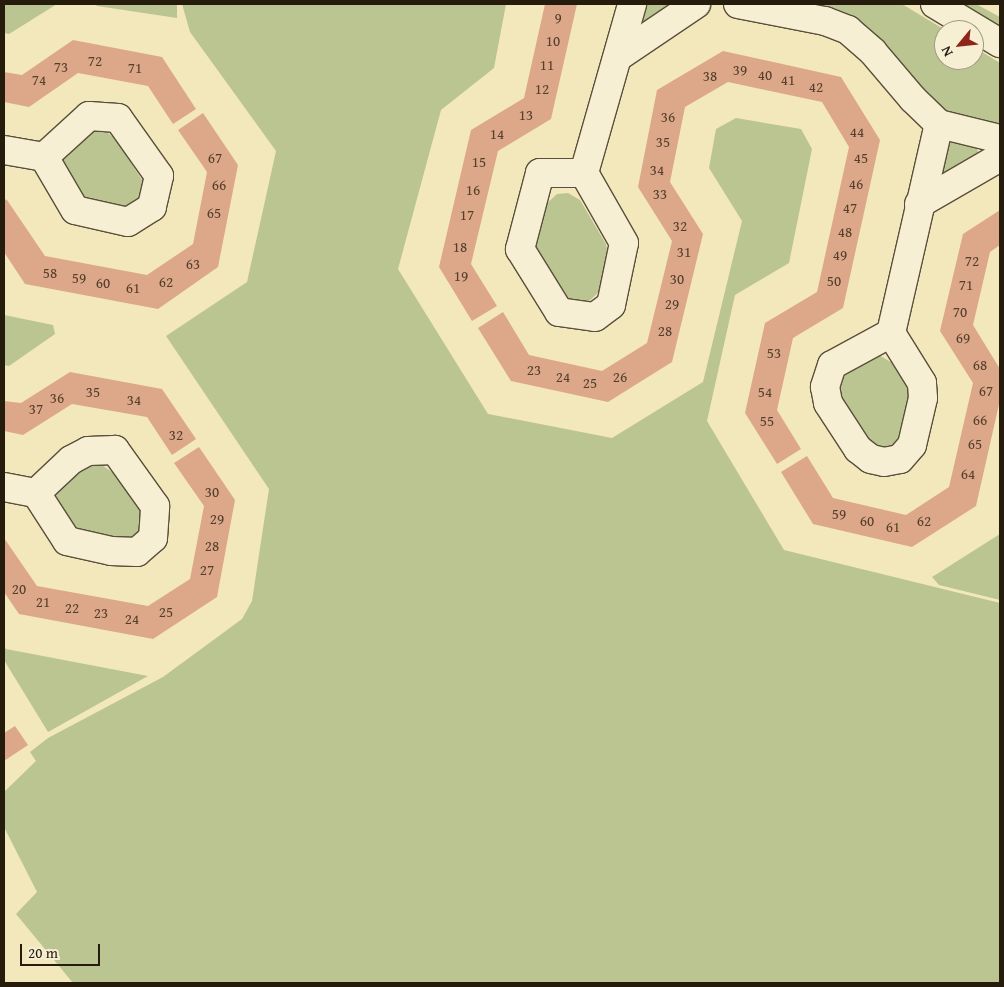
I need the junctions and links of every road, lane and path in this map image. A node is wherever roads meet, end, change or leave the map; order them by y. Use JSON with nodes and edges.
{"nodes":[{"id":1,"x":632,"y":4,"type":"edge"},
{"id":2,"x":696,"y":4,"type":"edge"},
{"id":3,"x":738,"y":4,"type":"edge"},
{"id":4,"x":935,"y":4,"type":"edge"},
{"id":5,"x":1000,"y":44,"type":"edge"},
{"id":6,"x":619,"y":56,"type":"junction"},
{"id":7,"x":939,"y":124,"type":"junction"},
{"id":8,"x":1000,"y":138,"type":"edge"},
{"id":9,"x":4,"y":150,"type":"edge"},
{"id":10,"x":44,"y":156,"type":"dead end"},
{"id":11,"x":1000,"y":157,"type":"edge"},
{"id":12,"x":584,"y":173,"type":"junction"},
{"id":13,"x":919,"y":204,"type":"junction"},
{"id":14,"x":891,"y":333,"type":"junction"},
{"id":15,"x":4,"y":487,"type":"edge"},
{"id":16,"x":36,"y":493,"type":"dead end"}],
"edges":[{"from":1,"to":6,"type":"street"},
{"from":2,"to":6,"type":"street"},
{"from":3,"to":7,"type":"street"},
{"from":4,"to":5,"type":"street"},
{"from":6,"to":12,"type":"street"},
{"from":7,"to":8,"type":"street"},
{"from":7,"to":13,"type":"street"},
{"from":9,"to":10,"type":"street"},
{"from":11,"to":13,"type":"street"},
{"from":12,"to":12,"type":"street"},
{"from":13,"to":14,"type":"street"},
{"from":14,"to":14,"type":"street"},
{"from":15,"to":16,"type":"street"}]}
